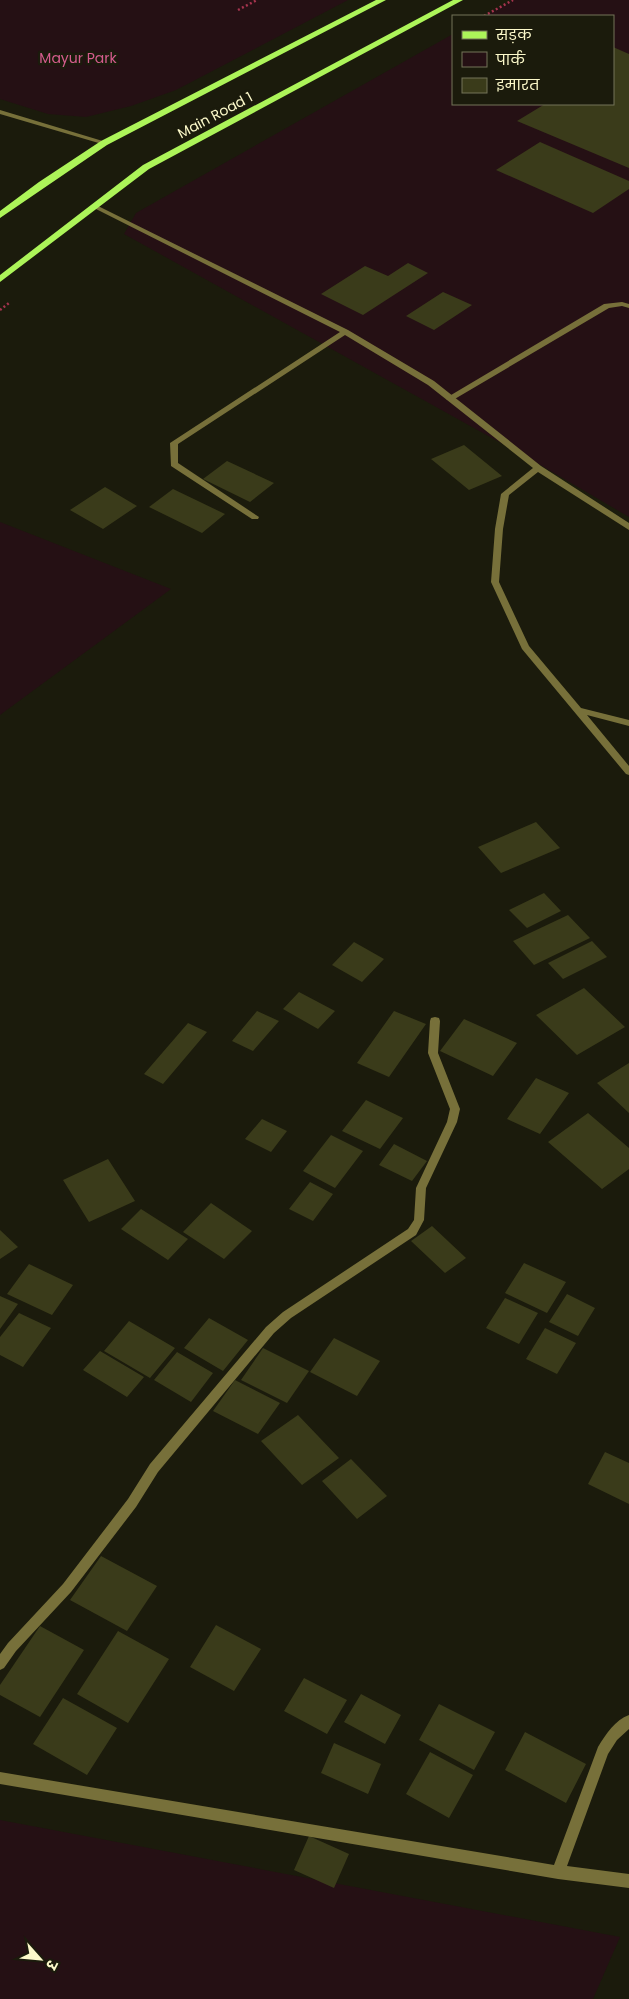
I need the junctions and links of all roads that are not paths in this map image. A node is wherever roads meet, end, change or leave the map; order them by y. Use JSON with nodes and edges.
{"nodes":[{"id":1,"x":382,"y":0,"type":"edge"},
{"id":2,"x":459,"y":0,"type":"edge"},
{"id":3,"x":0,"y":112,"type":"edge"},
{"id":4,"x":104,"y":144,"type":"junction"},
{"id":5,"x":94,"y":206,"type":"junction"},
{"id":6,"x":0,"y":215,"type":"edge"},
{"id":7,"x":0,"y":279,"type":"edge"},
{"id":8,"x":629,"y":306,"type":"edge"},
{"id":9,"x":345,"y":332,"type":"junction"},
{"id":10,"x":450,"y":398,"type":"junction"},
{"id":11,"x":538,"y":468,"type":"junction"},
{"id":12,"x":255,"y":517,"type":"dead end"},
{"id":13,"x":629,"y":527,"type":"edge"},
{"id":14,"x":577,"y":710,"type":"junction"},
{"id":15,"x":629,"y":724,"type":"edge"},
{"id":16,"x":629,"y":772,"type":"edge"},
{"id":17,"x":435,"y":1021,"type":"dead end"},
{"id":18,"x":0,"y":1664,"type":"edge"},
{"id":19,"x":629,"y":1721,"type":"edge"},
{"id":20,"x":0,"y":1778,"type":"edge"},
{"id":21,"x":558,"y":1872,"type":"junction"},
{"id":22,"x":629,"y":1881,"type":"edge"}],
"edges":[{"from":1,"to":4,"type":"main road","name":"Main Road 1"},
{"from":2,"to":5,"type":"main road","name":"Main Road 1"},
{"from":3,"to":4,"type":"street"},
{"from":4,"to":6,"type":"main road","name":"Main Road 1"},
{"from":5,"to":7,"type":"main road","name":"Main Road 1"},
{"from":5,"to":9,"type":"street"},
{"from":8,"to":10,"type":"street"},
{"from":9,"to":10,"type":"street"},
{"from":9,"to":12,"type":"street"},
{"from":10,"to":11,"type":"street"},
{"from":11,"to":13,"type":"street"},
{"from":11,"to":14,"type":"street"},
{"from":14,"to":15,"type":"street"},
{"from":14,"to":16,"type":"street"},
{"from":17,"to":18,"type":"street"},
{"from":19,"to":21,"type":"street"},
{"from":20,"to":21,"type":"street"},
{"from":21,"to":22,"type":"street"}]}
